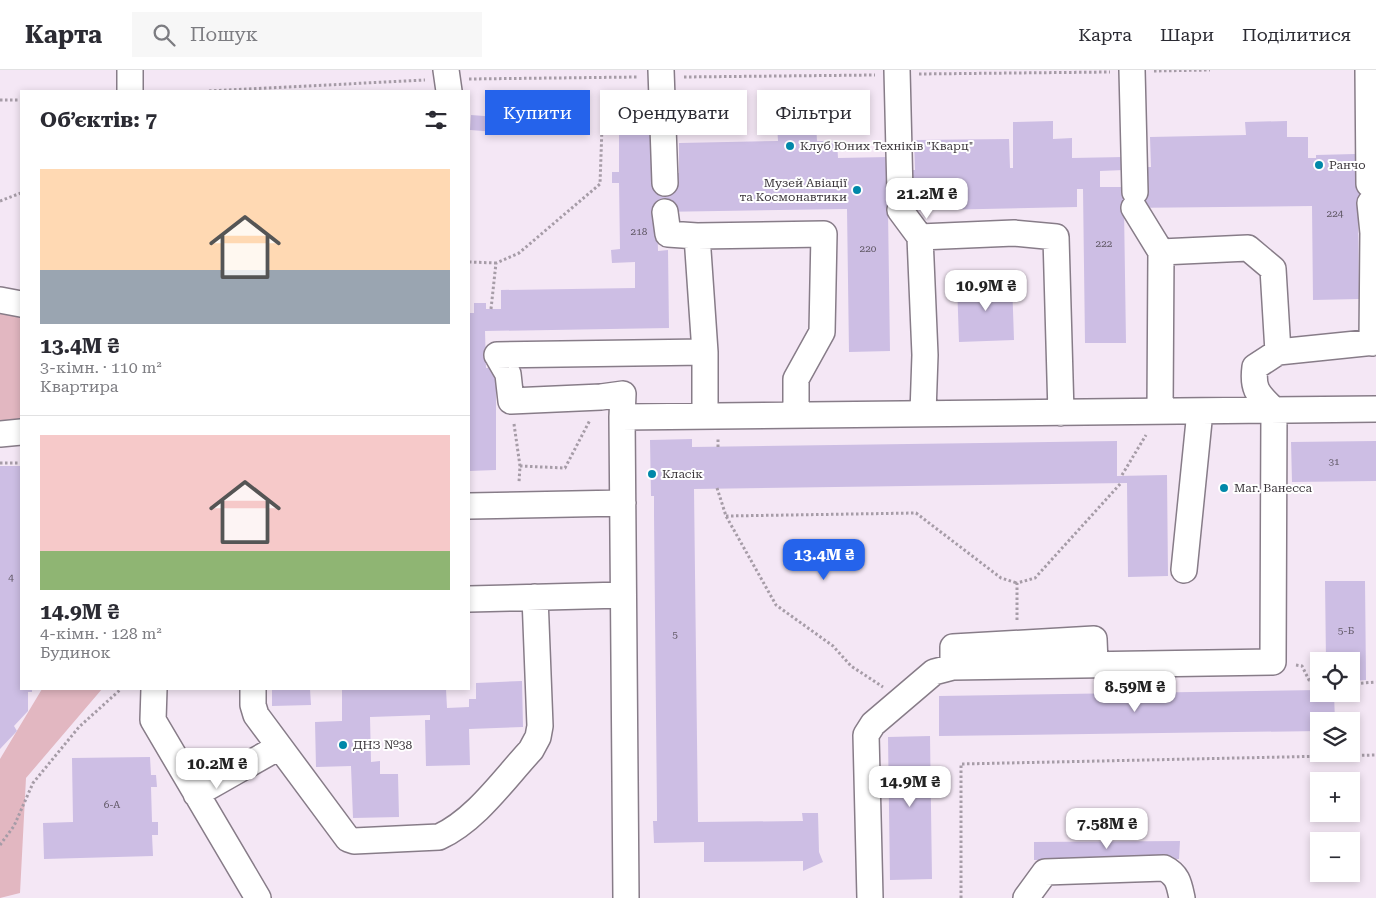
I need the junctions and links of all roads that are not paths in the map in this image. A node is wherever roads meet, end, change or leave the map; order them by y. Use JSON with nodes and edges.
{"nodes":[{"id":1,"x":130,"y":70,"type":"edge"},
{"id":2,"x":1368,"y":70,"type":"edge"},
{"id":3,"x":1132,"y":71,"type":"edge"},
{"id":4,"x":897,"y":72,"type":"edge"},
{"id":5,"x":661,"y":74,"type":"edge"},
{"id":6,"x":130,"y":90,"type":"edge"},
{"id":7,"x":665,"y":183,"type":"dead end"},
{"id":8,"x":665,"y":212,"type":"dead end"},
{"id":9,"x":1374,"y":233,"type":"edge"},
{"id":10,"x":697,"y":236,"type":"junction"},
{"id":11,"x":920,"y":237,"type":"junction"},
{"id":12,"x":1161,"y":252,"type":"junction"},
{"id":13,"x":0,"y":300,"type":"edge"},
{"id":14,"x":20,"y":304,"type":"edge"},
{"id":15,"x":1374,"y":342,"type":"edge"},
{"id":16,"x":705,"y":352,"type":"junction"},
{"id":17,"x":1278,"y":352,"type":"junction"},
{"id":18,"x":1376,"y":409,"type":"edge"},
{"id":19,"x":1274,"y":410,"type":"junction"},
{"id":20,"x":1160,"y":411,"type":"junction"},
{"id":21,"x":1200,"y":412,"type":"junction"},
{"id":22,"x":924,"y":413,"type":"junction"},
{"id":23,"x":1061,"y":413,"type":"junction"},
{"id":24,"x":796,"y":414,"type":"junction"},
{"id":25,"x":705,"y":416,"type":"junction"},
{"id":26,"x":622,"y":417,"type":"junction"},
{"id":27,"x":20,"y":432,"type":"edge"},
{"id":28,"x":0,"y":434,"type":"edge"},
{"id":29,"x":623,"y":503,"type":"junction"},
{"id":30,"x":470,"y":506,"type":"edge"},
{"id":31,"x":1184,"y":570,"type":"dead end"},
{"id":32,"x":623,"y":596,"type":"junction"},
{"id":33,"x":535,"y":597,"type":"junction"},
{"id":34,"x":470,"y":599,"type":"edge"},
{"id":35,"x":154,"y":690,"type":"edge"},
{"id":36,"x":253,"y":690,"type":"edge"},
{"id":37,"x":280,"y":747,"type":"junction"},
{"id":38,"x":196,"y":794,"type":"junction"},
{"id":39,"x":258,"y":898,"type":"edge"},
{"id":40,"x":626,"y":898,"type":"edge"},
{"id":41,"x":870,"y":898,"type":"edge"},
{"id":42,"x":1026,"y":898,"type":"edge"},
{"id":43,"x":1182,"y":898,"type":"edge"}],
"edges":[{"from":1,"to":6,"type":"street"},
{"from":2,"to":9,"type":"street"},
{"from":3,"to":12,"type":"street"},
{"from":4,"to":11,"type":"street"},
{"from":5,"to":7,"type":"street"},
{"from":8,"to":10,"type":"street"},
{"from":9,"to":15,"type":"street"},
{"from":10,"to":16,"type":"street"},
{"from":10,"to":24,"type":"street"},
{"from":11,"to":22,"type":"street"},
{"from":11,"to":23,"type":"street"},
{"from":12,"to":17,"type":"street"},
{"from":12,"to":20,"type":"street"},
{"from":13,"to":14,"type":"street"},
{"from":15,"to":17,"type":"street"},
{"from":16,"to":25,"type":"street"},
{"from":16,"to":26,"type":"street"},
{"from":17,"to":19,"type":"street"},
{"from":18,"to":19,"type":"street"},
{"from":19,"to":21,"type":"street"},
{"from":19,"to":41,"type":"street"},
{"from":20,"to":21,"type":"street"},
{"from":20,"to":23,"type":"street"},
{"from":21,"to":31,"type":"street"},
{"from":22,"to":23,"type":"street"},
{"from":22,"to":24,"type":"street"},
{"from":24,"to":25,"type":"street"},
{"from":25,"to":26,"type":"street"},
{"from":26,"to":29,"type":"street"},
{"from":27,"to":28,"type":"street"},
{"from":29,"to":30,"type":"street"},
{"from":29,"to":32,"type":"street"},
{"from":32,"to":33,"type":"street"},
{"from":32,"to":40,"type":"street"},
{"from":33,"to":34,"type":"street"},
{"from":33,"to":37,"type":"street"},
{"from":35,"to":38,"type":"street"},
{"from":36,"to":37,"type":"street"},
{"from":37,"to":38,"type":"street"},
{"from":38,"to":39,"type":"street"},
{"from":42,"to":43,"type":"street"}]}
